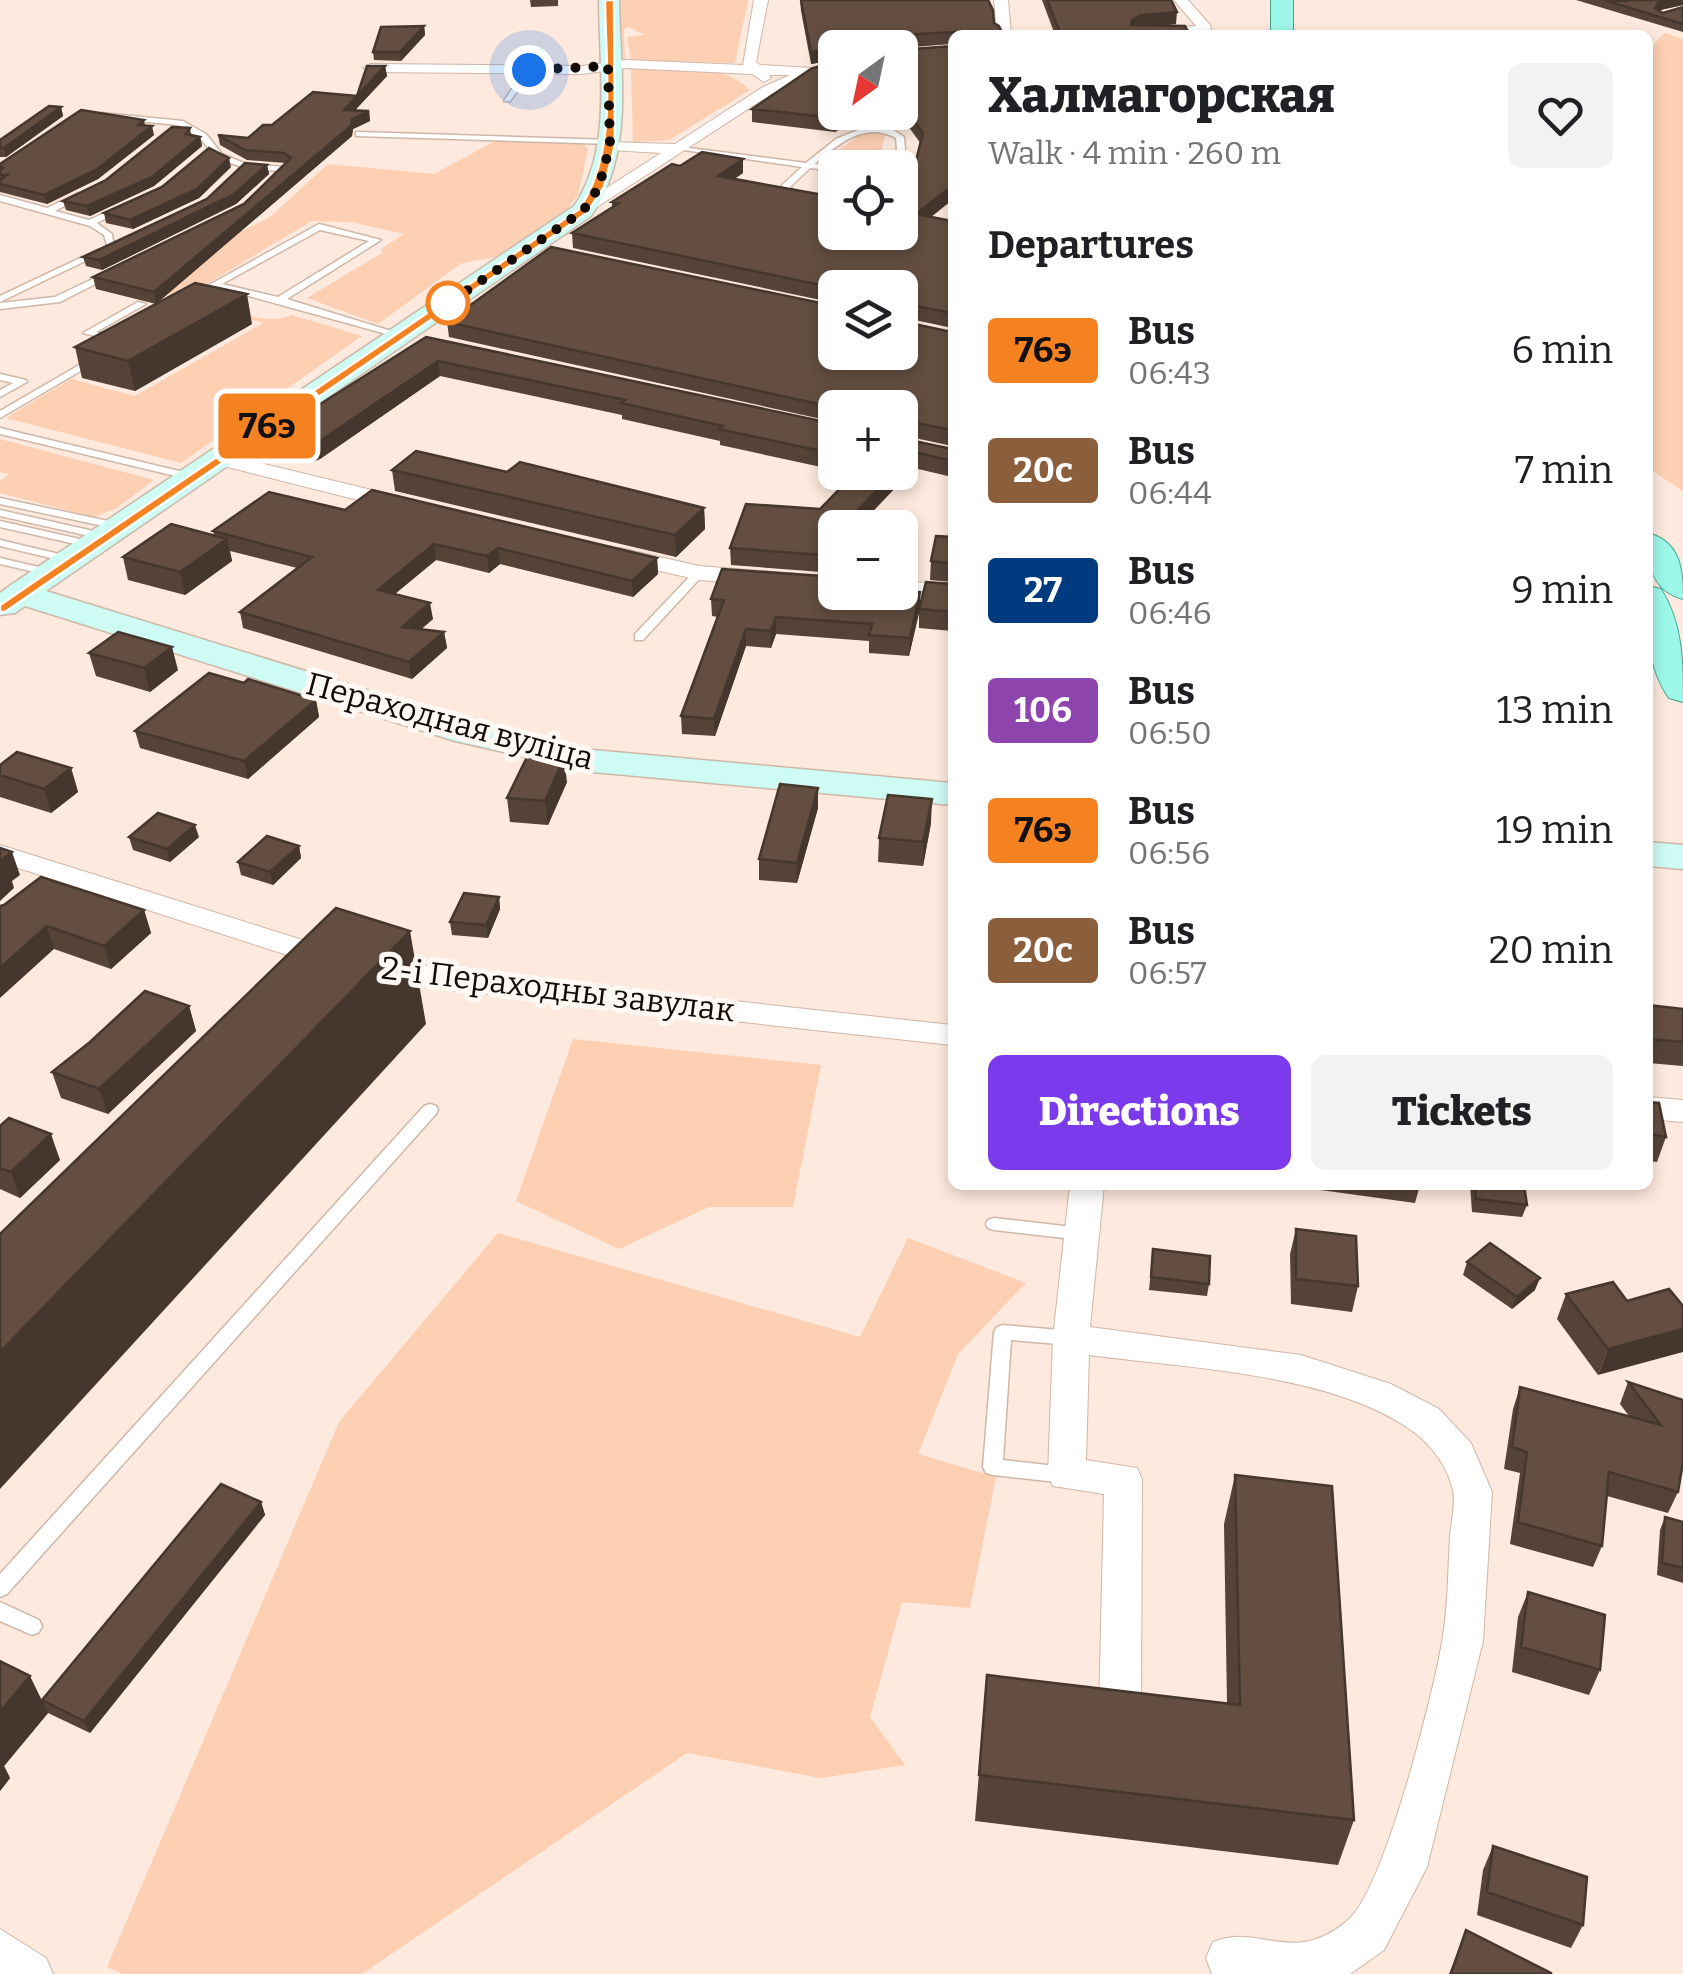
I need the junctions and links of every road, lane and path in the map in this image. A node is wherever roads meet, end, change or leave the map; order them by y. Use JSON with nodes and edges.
{"nodes":[{"id":1,"x":609,"y":0,"type":"edge"},
{"id":2,"x":761,"y":0,"type":"edge"},
{"id":3,"x":1001,"y":0,"type":"edge"},
{"id":4,"x":1181,"y":0,"type":"edge"},
{"id":5,"x":1282,"y":0,"type":"edge"},
{"id":6,"x":1004,"y":30,"type":"edge"},
{"id":7,"x":1203,"y":30,"type":"edge"},
{"id":8,"x":1282,"y":30,"type":"edge"},
{"id":9,"x":608,"y":66,"type":"junction"},
{"id":10,"x":370,"y":68,"type":"edge"},
{"id":11,"x":750,"y":68,"type":"junction"},
{"id":12,"x":529,"y":70,"type":"junction"},
{"id":13,"x":818,"y":71,"type":"edge"},
{"id":14,"x":811,"y":72,"type":"junction"},
{"id":15,"x":768,"y":90,"type":"junction"},
{"id":16,"x":508,"y":99,"type":"dead end"},
{"id":17,"x":97,"y":114,"type":"edge"},
{"id":18,"x":180,"y":123,"type":"junction"},
{"id":19,"x":359,"y":134,"type":"dead end"},
{"id":20,"x":165,"y":135,"type":"edge"},
{"id":21,"x":610,"y":144,"type":"junction"},
{"id":22,"x":212,"y":147,"type":"junction"},
{"id":23,"x":681,"y":149,"type":"junction"},
{"id":24,"x":830,"y":150,"type":"edge"},
{"id":25,"x":900,"y":150,"type":"edge"},
{"id":26,"x":198,"y":158,"type":"edge"},
{"id":27,"x":818,"y":159,"type":"edge"},
{"id":28,"x":243,"y":166,"type":"junction"},
{"id":29,"x":808,"y":166,"type":"junction"},
{"id":30,"x":818,"y":167,"type":"edge"},
{"id":31,"x":230,"y":178,"type":"edge"},
{"id":32,"x":270,"y":182,"type":"edge"},
{"id":33,"x":90,"y":191,"type":"edge"},
{"id":34,"x":0,"y":198,"type":"edge"},
{"id":35,"x":818,"y":199,"type":"edge"},
{"id":36,"x":140,"y":200,"type":"edge"},
{"id":37,"x":48,"y":211,"type":"junction"},
{"id":38,"x":583,"y":211,"type":"junction"},
{"id":39,"x":90,"y":223,"type":"junction"},
{"id":40,"x":126,"y":240,"type":"edge"},
{"id":41,"x":111,"y":247,"type":"junction"},
{"id":42,"x":124,"y":267,"type":"edge"},
{"id":43,"x":280,"y":300,"type":"junction"},
{"id":44,"x":0,"y":302,"type":"edge"},
{"id":45,"x":141,"y":304,"type":"dead end"},
{"id":46,"x":412,"y":340,"type":"junction"},
{"id":47,"x":0,"y":377,"type":"edge"},
{"id":48,"x":0,"y":394,"type":"edge"},
{"id":49,"x":0,"y":415,"type":"edge"},
{"id":50,"x":0,"y":431,"type":"edge"},
{"id":51,"x":210,"y":469,"type":"junction"},
{"id":52,"x":0,"y":501,"type":"edge"},
{"id":53,"x":434,"y":511,"type":"edge"},
{"id":54,"x":0,"y":512,"type":"edge"},
{"id":55,"x":0,"y":524,"type":"edge"},
{"id":56,"x":0,"y":534,"type":"edge"},
{"id":57,"x":0,"y":543,"type":"edge"},
{"id":58,"x":1653,"y":550,"type":"edge"},
{"id":59,"x":604,"y":551,"type":"edge"},
{"id":60,"x":84,"y":552,"type":"junction"},
{"id":61,"x":0,"y":553,"type":"edge"},
{"id":62,"x":0,"y":560,"type":"edge"},
{"id":63,"x":699,"y":573,"type":"junction"},
{"id":64,"x":818,"y":583,"type":"edge"},
{"id":65,"x":1683,"y":588,"type":"edge"},
{"id":66,"x":918,"y":589,"type":"edge"},
{"id":67,"x":948,"y":592,"type":"edge"},
{"id":68,"x":10,"y":601,"type":"edge"},
{"id":69,"x":1653,"y":609,"type":"edge"},
{"id":70,"x":639,"y":637,"type":"dead end"},
{"id":71,"x":1683,"y":690,"type":"edge"},
{"id":72,"x":948,"y":794,"type":"edge"},
{"id":73,"x":0,"y":853,"type":"edge"},
{"id":74,"x":1653,"y":854,"type":"edge"},
{"id":75,"x":1683,"y":857,"type":"edge"},
{"id":76,"x":57,"y":873,"type":"junction"},
{"id":77,"x":28,"y":896,"type":"edge"},
{"id":78,"x":330,"y":960,"type":"junction"},
{"id":79,"x":301,"y":988,"type":"edge"},
{"id":80,"x":948,"y":1035,"type":"edge"},
{"id":81,"x":1653,"y":1109,"type":"edge"},
{"id":82,"x":430,"y":1110,"type":"dead end"},
{"id":83,"x":1683,"y":1112,"type":"edge"},
{"id":84,"x":1086,"y":1190,"type":"edge"},
{"id":85,"x":994,"y":1224,"type":"dead end"},
{"id":86,"x":1082,"y":1234,"type":"junction"},
{"id":87,"x":1071,"y":1338,"type":"junction"},
{"id":88,"x":1067,"y":1475,"type":"junction"},
{"id":89,"x":0,"y":1588,"type":"edge"},
{"id":90,"x":0,"y":1610,"type":"edge"},
{"id":91,"x":32,"y":1626,"type":"dead end"},
{"id":92,"x":1120,"y":1712,"type":"edge"},
{"id":93,"x":0,"y":1952,"type":"edge"},
{"id":94,"x":1229,"y":1958,"type":"dead end"},
{"id":95,"x":30,"y":1974,"type":"edge"}],
"edges":[{"from":1,"to":9,"type":"main road"},
{"from":2,"to":11,"type":"street"},
{"from":3,"to":6,"type":"street"},
{"from":4,"to":7,"type":"street"},
{"from":5,"to":8,"type":"main road"},
{"from":9,"to":11,"type":"street"},
{"from":9,"to":12,"type":"street"},
{"from":9,"to":21,"type":"main road"},
{"from":10,"to":12,"type":"street"},
{"from":11,"to":14,"type":"street"},
{"from":11,"to":15,"type":"street"},
{"from":12,"to":16,"type":"lane"},
{"from":13,"to":14,"type":"street"},
{"from":14,"to":15,"type":"street"},
{"from":15,"to":23,"type":"street"},
{"from":17,"to":18,"type":"lane"},
{"from":18,"to":20,"type":"lane"},
{"from":18,"to":22,"type":"lane"},
{"from":19,"to":21,"type":"lane"},
{"from":21,"to":23,"type":"street"},
{"from":21,"to":38,"type":"main road"},
{"from":22,"to":26,"type":"lane"},
{"from":22,"to":28,"type":"lane"},
{"from":23,"to":29,"type":"lane"},
{"from":23,"to":38,"type":"street"},
{"from":24,"to":25,"type":"lane"},
{"from":27,"to":29,"type":"lane"},
{"from":28,"to":31,"type":"lane"},
{"from":28,"to":32,"type":"lane"},
{"from":29,"to":30,"type":"lane"},
{"from":29,"to":35,"type":"lane"},
{"from":33,"to":37,"type":"lane"},
{"from":34,"to":37,"type":"lane"},
{"from":36,"to":39,"type":"lane"},
{"from":37,"to":39,"type":"lane"},
{"from":38,"to":46,"type":"main road"},
{"from":39,"to":41,"type":"lane"},
{"from":40,"to":41,"type":"lane"},
{"from":41,"to":44,"type":"lane"},
{"from":42,"to":44,"type":"lane"},
{"from":43,"to":43,"type":"lane"},
{"from":43,"to":46,"type":"lane"},
{"from":45,"to":49,"type":"lane"},
{"from":46,"to":51,"type":"main road"},
{"from":47,"to":48,"type":"lane"},
{"from":50,"to":51,"type":"lane"},
{"from":51,"to":53,"type":"street"},
{"from":51,"to":60,"type":"main road"},
{"from":52,"to":60,"type":"lane"},
{"from":54,"to":60,"type":"lane"},
{"from":55,"to":60,"type":"lane"},
{"from":56,"to":60,"type":"lane"},
{"from":57,"to":60,"type":"lane"},
{"from":58,"to":65,"type":"main road"},
{"from":59,"to":63,"type":"street"},
{"from":60,"to":61,"type":"lane"},
{"from":60,"to":62,"type":"lane"},
{"from":60,"to":68,"type":"main road"},
{"from":63,"to":64,"type":"street"},
{"from":63,"to":70,"type":"lane"},
{"from":66,"to":67,"type":"street"},
{"from":68,"to":72,"type":"main road","name":"Пераходная вуліца"},
{"from":69,"to":71,"type":"main road"},
{"from":73,"to":76,"type":"street","name":"2-і Пераходны завулак"},
{"from":74,"to":75,"type":"main road"},
{"from":76,"to":77,"type":"street"},
{"from":76,"to":78,"type":"street","name":"2-і Пераходны завулак"},
{"from":78,"to":79,"type":"street"},
{"from":78,"to":80,"type":"street","name":"2-і Пераходны завулак"},
{"from":81,"to":83,"type":"street"},
{"from":82,"to":89,"type":"lane"},
{"from":84,"to":86,"type":"street"},
{"from":85,"to":86,"type":"lane"},
{"from":86,"to":87,"type":"street"},
{"from":87,"to":88,"type":"street"},
{"from":87,"to":88,"type":"lane"},
{"from":87,"to":94,"type":"street"},
{"from":88,"to":92,"type":"street"},
{"from":90,"to":91,"type":"lane"},
{"from":93,"to":95,"type":"street"}]}
